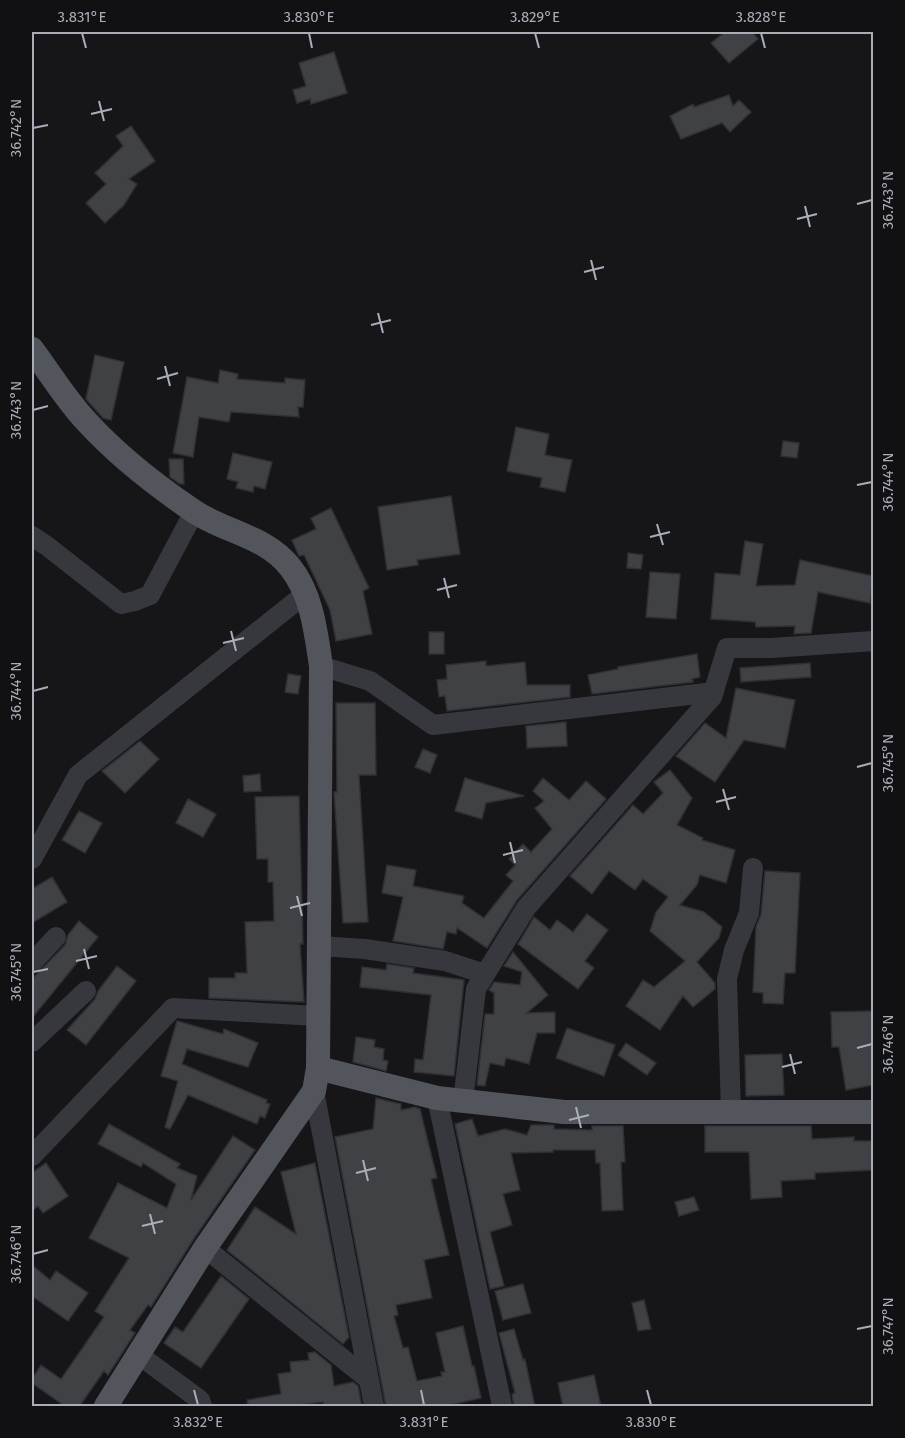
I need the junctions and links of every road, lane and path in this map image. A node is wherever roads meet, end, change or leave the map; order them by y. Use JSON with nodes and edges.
{"nodes":[{"id":1,"x":32,"y":349,"type":"edge"},
{"id":2,"x":194,"y":512,"type":"junction"},
{"id":3,"x":32,"y":536,"type":"edge"},
{"id":4,"x":305,"y":594,"type":"junction"},
{"id":5,"x":873,"y":641,"type":"edge"},
{"id":6,"x":321,"y":666,"type":"junction"},
{"id":7,"x":714,"y":692,"type":"junction"},
{"id":8,"x":32,"y":859,"type":"edge"},
{"id":9,"x":753,"y":868,"type":"dead end"},
{"id":10,"x":56,"y":937,"type":"dead end"},
{"id":11,"x":320,"y":946,"type":"junction"},
{"id":12,"x":32,"y":963,"type":"edge"},
{"id":13,"x":485,"y":974,"type":"junction"},
{"id":14,"x":86,"y":992,"type":"dead end"},
{"id":15,"x":318,"y":1016,"type":"junction"},
{"id":16,"x":32,"y":1042,"type":"edge"},
{"id":17,"x":316,"y":1080,"type":"junction"},
{"id":18,"x":437,"y":1098,"type":"junction"},
{"id":19,"x":463,"y":1102,"type":"junction"},
{"id":20,"x":873,"y":1112,"type":"edge"},
{"id":21,"x":731,"y":1113,"type":"junction"},
{"id":22,"x":32,"y":1156,"type":"edge"},
{"id":23,"x":205,"y":1248,"type":"junction"},
{"id":24,"x":139,"y":1355,"type":"junction"},
{"id":25,"x":368,"y":1378,"type":"junction"},
{"id":26,"x":106,"y":1407,"type":"edge"},
{"id":27,"x":202,"y":1407,"type":"edge"},
{"id":28,"x":374,"y":1407,"type":"edge"},
{"id":29,"x":502,"y":1407,"type":"edge"}],
"edges":[{"from":1,"to":2,"type":"main road"},
{"from":2,"to":3,"type":"street"},
{"from":2,"to":4,"type":"main road"},
{"from":4,"to":6,"type":"main road"},
{"from":4,"to":8,"type":"street"},
{"from":5,"to":7,"type":"street"},
{"from":6,"to":7,"type":"street"},
{"from":6,"to":11,"type":"main road"},
{"from":7,"to":13,"type":"street"},
{"from":9,"to":21,"type":"street"},
{"from":10,"to":12,"type":"street"},
{"from":11,"to":13,"type":"street"},
{"from":11,"to":15,"type":"main road"},
{"from":13,"to":19,"type":"street"},
{"from":14,"to":16,"type":"street"},
{"from":15,"to":17,"type":"main road"},
{"from":15,"to":22,"type":"street"},
{"from":17,"to":18,"type":"main road"},
{"from":17,"to":23,"type":"main road"},
{"from":17,"to":25,"type":"street"},
{"from":18,"to":19,"type":"main road"},
{"from":18,"to":29,"type":"street"},
{"from":19,"to":21,"type":"main road"},
{"from":20,"to":21,"type":"main road"},
{"from":23,"to":24,"type":"main road"},
{"from":23,"to":25,"type":"street"},
{"from":24,"to":26,"type":"main road"},
{"from":24,"to":27,"type":"street"},
{"from":25,"to":28,"type":"street"}]}
